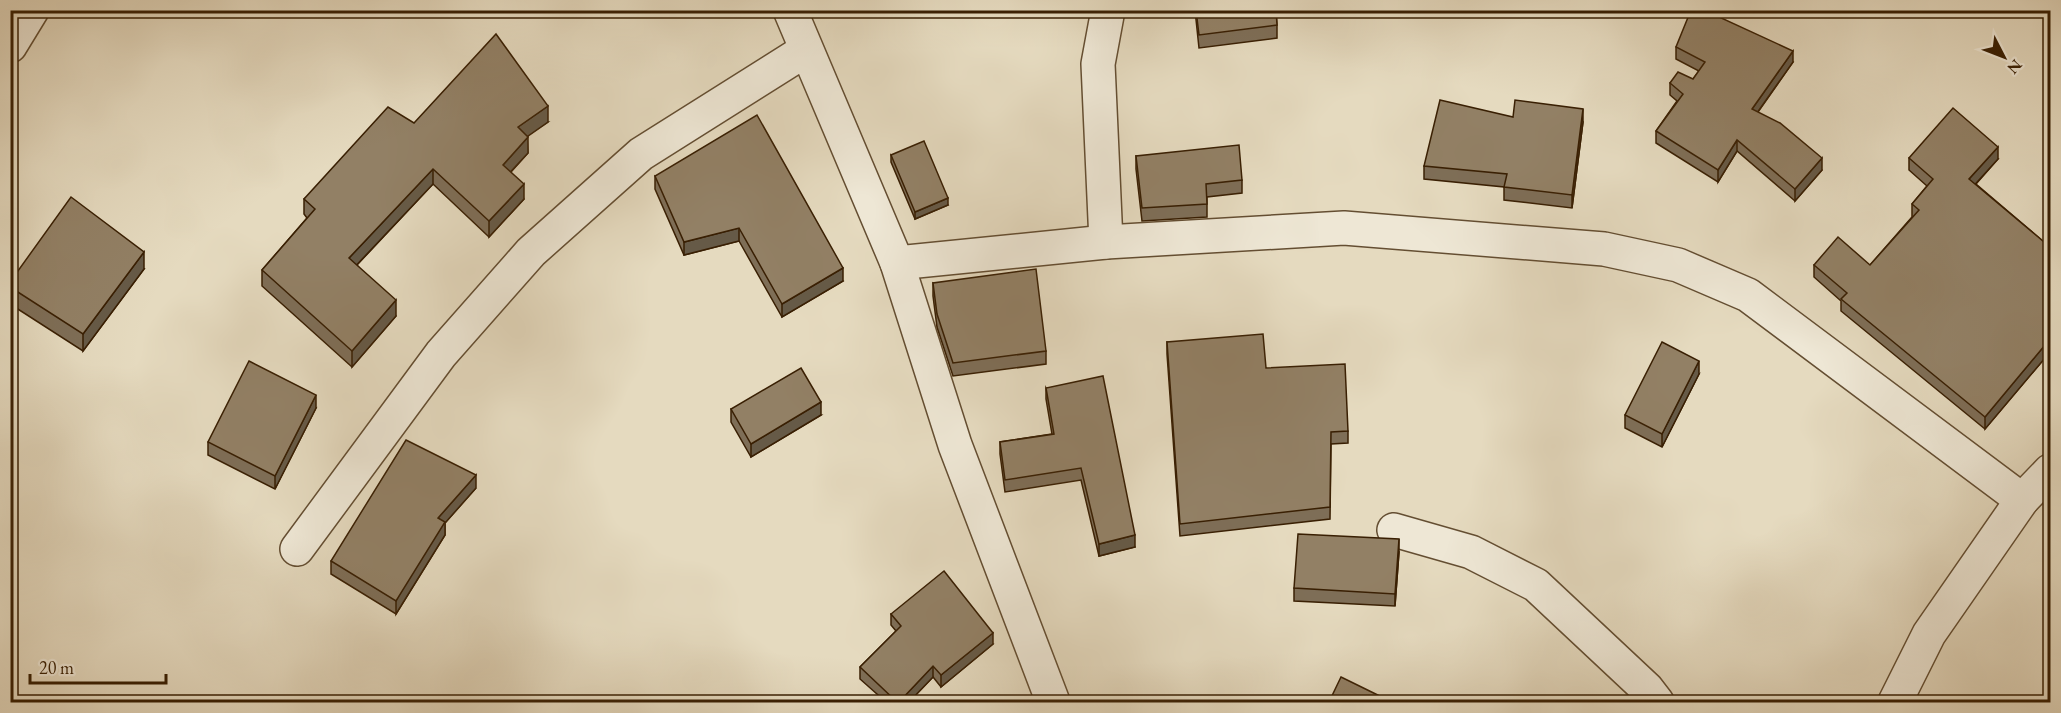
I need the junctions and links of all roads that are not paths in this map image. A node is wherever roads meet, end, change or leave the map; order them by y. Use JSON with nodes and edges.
{"nodes":[{"id":1,"x":32,"y":10,"type":"edge"},
{"id":2,"x":790,"y":10,"type":"edge"},
{"id":3,"x":1108,"y":10,"type":"edge"},
{"id":4,"x":10,"y":46,"type":"edge"},
{"id":5,"x":806,"y":50,"type":"junction"},
{"id":6,"x":1106,"y":242,"type":"junction"},
{"id":7,"x":897,"y":263,"type":"junction"},
{"id":8,"x":2050,"y":471,"type":"edge"},
{"id":9,"x":2022,"y":500,"type":"junction"},
{"id":10,"x":1394,"y":530,"type":"dead end"},
{"id":11,"x":297,"y":549,"type":"dead end"},
{"id":12,"x":1053,"y":702,"type":"edge"},
{"id":13,"x":1657,"y":702,"type":"edge"},
{"id":14,"x":1895,"y":702,"type":"edge"}],
"edges":[{"from":1,"to":4,"type":"street"},
{"from":2,"to":5,"type":"street"},
{"from":3,"to":6,"type":"street"},
{"from":5,"to":7,"type":"street"},
{"from":5,"to":11,"type":"street"},
{"from":6,"to":7,"type":"street"},
{"from":6,"to":9,"type":"street"},
{"from":7,"to":12,"type":"street"},
{"from":8,"to":9,"type":"street"},
{"from":9,"to":14,"type":"street"},
{"from":10,"to":13,"type":"street"}]}
